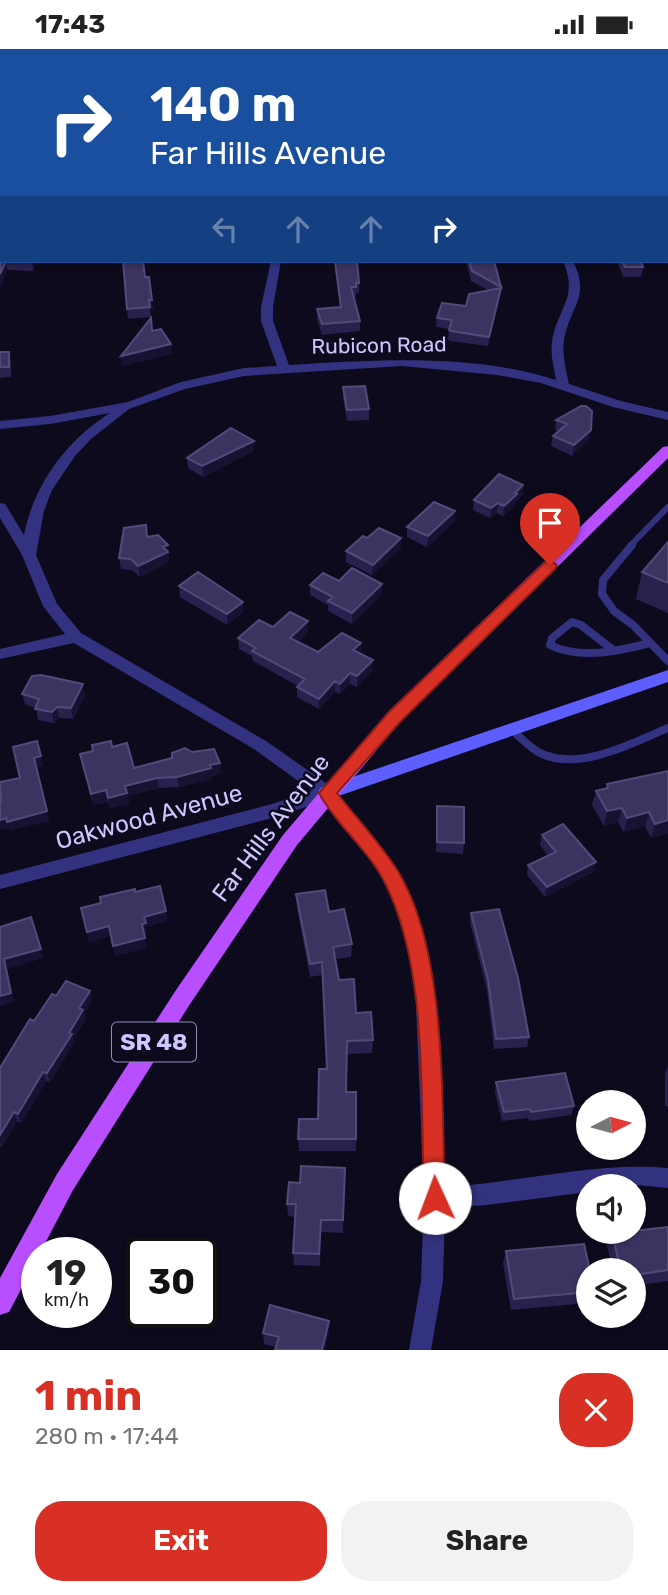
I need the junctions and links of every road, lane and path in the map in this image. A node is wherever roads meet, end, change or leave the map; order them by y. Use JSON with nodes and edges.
{"nodes":[{"id":1,"x":276,"y":263,"type":"edge"},
{"id":2,"x":569,"y":263,"type":"edge"},
{"id":3,"x":284,"y":368,"type":"junction"},
{"id":4,"x":563,"y":386,"type":"junction"},
{"id":5,"x":131,"y":405,"type":"junction"},
{"id":6,"x":668,"y":416,"type":"edge"},
{"id":7,"x":0,"y":425,"type":"edge"},
{"id":8,"x":668,"y":450,"type":"edge"},
{"id":9,"x":0,"y":507,"type":"edge"},
{"id":10,"x":668,"y":507,"type":"edge"},
{"id":11,"x":29,"y":555,"type":"junction"},
{"id":12,"x":76,"y":637,"type":"junction"},
{"id":13,"x":650,"y":643,"type":"junction"},
{"id":14,"x":613,"y":650,"type":"junction"},
{"id":15,"x":0,"y":654,"type":"edge"},
{"id":16,"x":668,"y":661,"type":"edge"},
{"id":17,"x":668,"y":676,"type":"edge"},
{"id":18,"x":668,"y":728,"type":"edge"},
{"id":19,"x":512,"y":730,"type":"junction"},
{"id":20,"x":327,"y":793,"type":"junction"},
{"id":21,"x":0,"y":882,"type":"edge"},
{"id":22,"x":668,"y":1178,"type":"edge"},
{"id":23,"x":435,"y":1198,"type":"junction"},
{"id":24,"x":0,"y":1303,"type":"edge"},
{"id":25,"x":420,"y":1350,"type":"edge"}],
"edges":[{"from":1,"to":3,"type":"street"},
{"from":2,"to":4,"type":"street"},
{"from":3,"to":4,"type":"street","name":"Rubicon Road"},
{"from":3,"to":5,"type":"street","name":"Rubicon Road"},
{"from":4,"to":6,"type":"street","name":"Rubicon Road"},
{"from":5,"to":7,"type":"street","name":"Rubicon Road"},
{"from":5,"to":11,"type":"street","name":"Rubicon Road"},
{"from":8,"to":20,"type":"main road","name":"Far Hills Avenue","number":"SR 48"},
{"from":9,"to":11,"type":"street"},
{"from":10,"to":13,"type":"lane"},
{"from":11,"to":12,"type":"street"},
{"from":12,"to":15,"type":"street"},
{"from":12,"to":20,"type":"street"},
{"from":13,"to":14,"type":"lane"},
{"from":13,"to":16,"type":"lane"},
{"from":14,"to":14,"type":"lane"},
{"from":17,"to":19,"type":"street","name":"Oakwood Avenue"},
{"from":18,"to":19,"type":"lane"},
{"from":19,"to":20,"type":"street","name":"Oakwood Avenue"},
{"from":20,"to":21,"type":"street","name":"Oakwood Avenue"},
{"from":20,"to":23,"type":"street"},
{"from":20,"to":24,"type":"main road","name":"Far Hills Avenue","number":"SR 48"},
{"from":22,"to":23,"type":"street"},
{"from":23,"to":25,"type":"street"}]}
